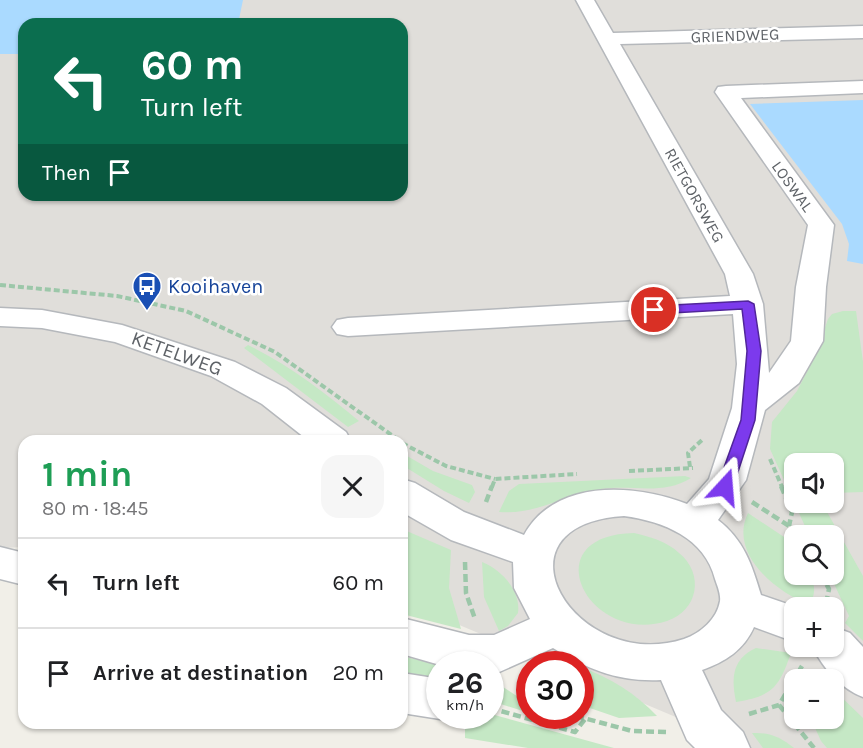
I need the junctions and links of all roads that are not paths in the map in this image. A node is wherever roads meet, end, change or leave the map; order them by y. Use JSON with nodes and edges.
{"nodes":[{"id":1,"x":585,"y":0,"type":"edge"},
{"id":2,"x":863,"y":32,"type":"edge"},
{"id":3,"x":608,"y":39,"type":"junction"},
{"id":4,"x":863,"y":87,"type":"edge"},
{"id":5,"x":748,"y":304,"type":"junction"},
{"id":6,"x":0,"y":317,"type":"edge"},
{"id":7,"x":348,"y":327,"type":"dead end"},
{"id":8,"x":749,"y":406,"type":"junction"},
{"id":9,"x":325,"y":435,"type":"edge"},
{"id":10,"x":408,"y":497,"type":"edge"},
{"id":11,"x":693,"y":522,"type":"junction"},
{"id":12,"x":534,"y":553,"type":"junction"},
{"id":13,"x":0,"y":563,"type":"edge"},
{"id":14,"x":18,"y":568,"type":"edge"},
{"id":15,"x":740,"y":604,"type":"junction"},
{"id":16,"x":558,"y":626,"type":"junction"},
{"id":17,"x":784,"y":627,"type":"edge"},
{"id":18,"x":408,"y":638,"type":"edge"},
{"id":19,"x":834,"y":657,"type":"edge"},
{"id":20,"x":676,"y":663,"type":"junction"},
{"id":21,"x":863,"y":677,"type":"edge"},
{"id":22,"x":408,"y":694,"type":"edge"},
{"id":23,"x":426,"y":697,"type":"edge"},
{"id":24,"x":726,"y":748,"type":"edge"}],
"edges":[{"from":1,"to":3,"type":"street","name":"RIETGORSWEG"},
{"from":2,"to":3,"type":"street","name":"GRIENDWEG"},
{"from":3,"to":5,"type":"street","name":"RIETGORSWEG"},
{"from":4,"to":8,"type":"street","name":"LOSWAL"},
{"from":5,"to":7,"type":"street"},
{"from":5,"to":8,"type":"street","name":"RIETGORSWEG"},
{"from":6,"to":9,"type":"street","name":"KETELWEG"},
{"from":8,"to":11,"type":"street","name":"RIETGORSWEG"},
{"from":10,"to":12,"type":"street"},
{"from":11,"to":12,"type":"street"},
{"from":11,"to":15,"type":"street"},
{"from":12,"to":16,"type":"street"},
{"from":13,"to":14,"type":"street"},
{"from":15,"to":17,"type":"street"},
{"from":15,"to":20,"type":"street"},
{"from":16,"to":18,"type":"street"},
{"from":16,"to":20,"type":"street"},
{"from":19,"to":21,"type":"street"},
{"from":20,"to":24,"type":"street"},
{"from":22,"to":23,"type":"street"}]}
